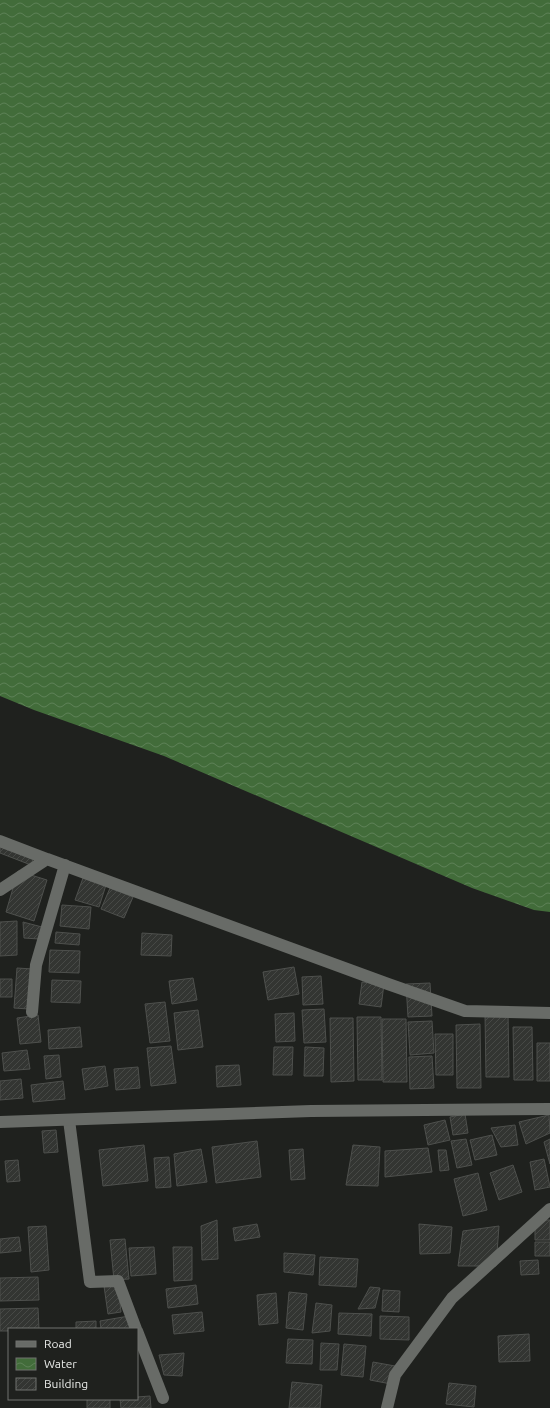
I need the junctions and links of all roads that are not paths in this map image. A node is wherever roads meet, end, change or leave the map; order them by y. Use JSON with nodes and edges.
{"nodes":[{"id":1,"x":0,"y":841,"type":"edge"},
{"id":2,"x":47,"y":859,"type":"junction"},
{"id":3,"x":65,"y":865,"type":"junction"},
{"id":4,"x":0,"y":890,"type":"edge"},
{"id":5,"x":32,"y":1012,"type":"dead end"},
{"id":6,"x":550,"y":1013,"type":"edge"},
{"id":7,"x":550,"y":1109,"type":"edge"},
{"id":8,"x":69,"y":1120,"type":"junction"},
{"id":9,"x":0,"y":1122,"type":"edge"},
{"id":10,"x":550,"y":1209,"type":"edge"},
{"id":11,"x":136,"y":1328,"type":"edge"},
{"id":12,"x":138,"y":1333,"type":"edge"},
{"id":13,"x":163,"y":1398,"type":"dead end"},
{"id":14,"x":387,"y":1408,"type":"edge"}],
"edges":[{"from":1,"to":2,"type":"street"},
{"from":2,"to":3,"type":"street"},
{"from":2,"to":4,"type":"street"},
{"from":3,"to":5,"type":"street"},
{"from":3,"to":6,"type":"street"},
{"from":7,"to":8,"type":"street"},
{"from":8,"to":9,"type":"street"},
{"from":8,"to":11,"type":"street"},
{"from":10,"to":14,"type":"street"},
{"from":12,"to":13,"type":"street"}]}
